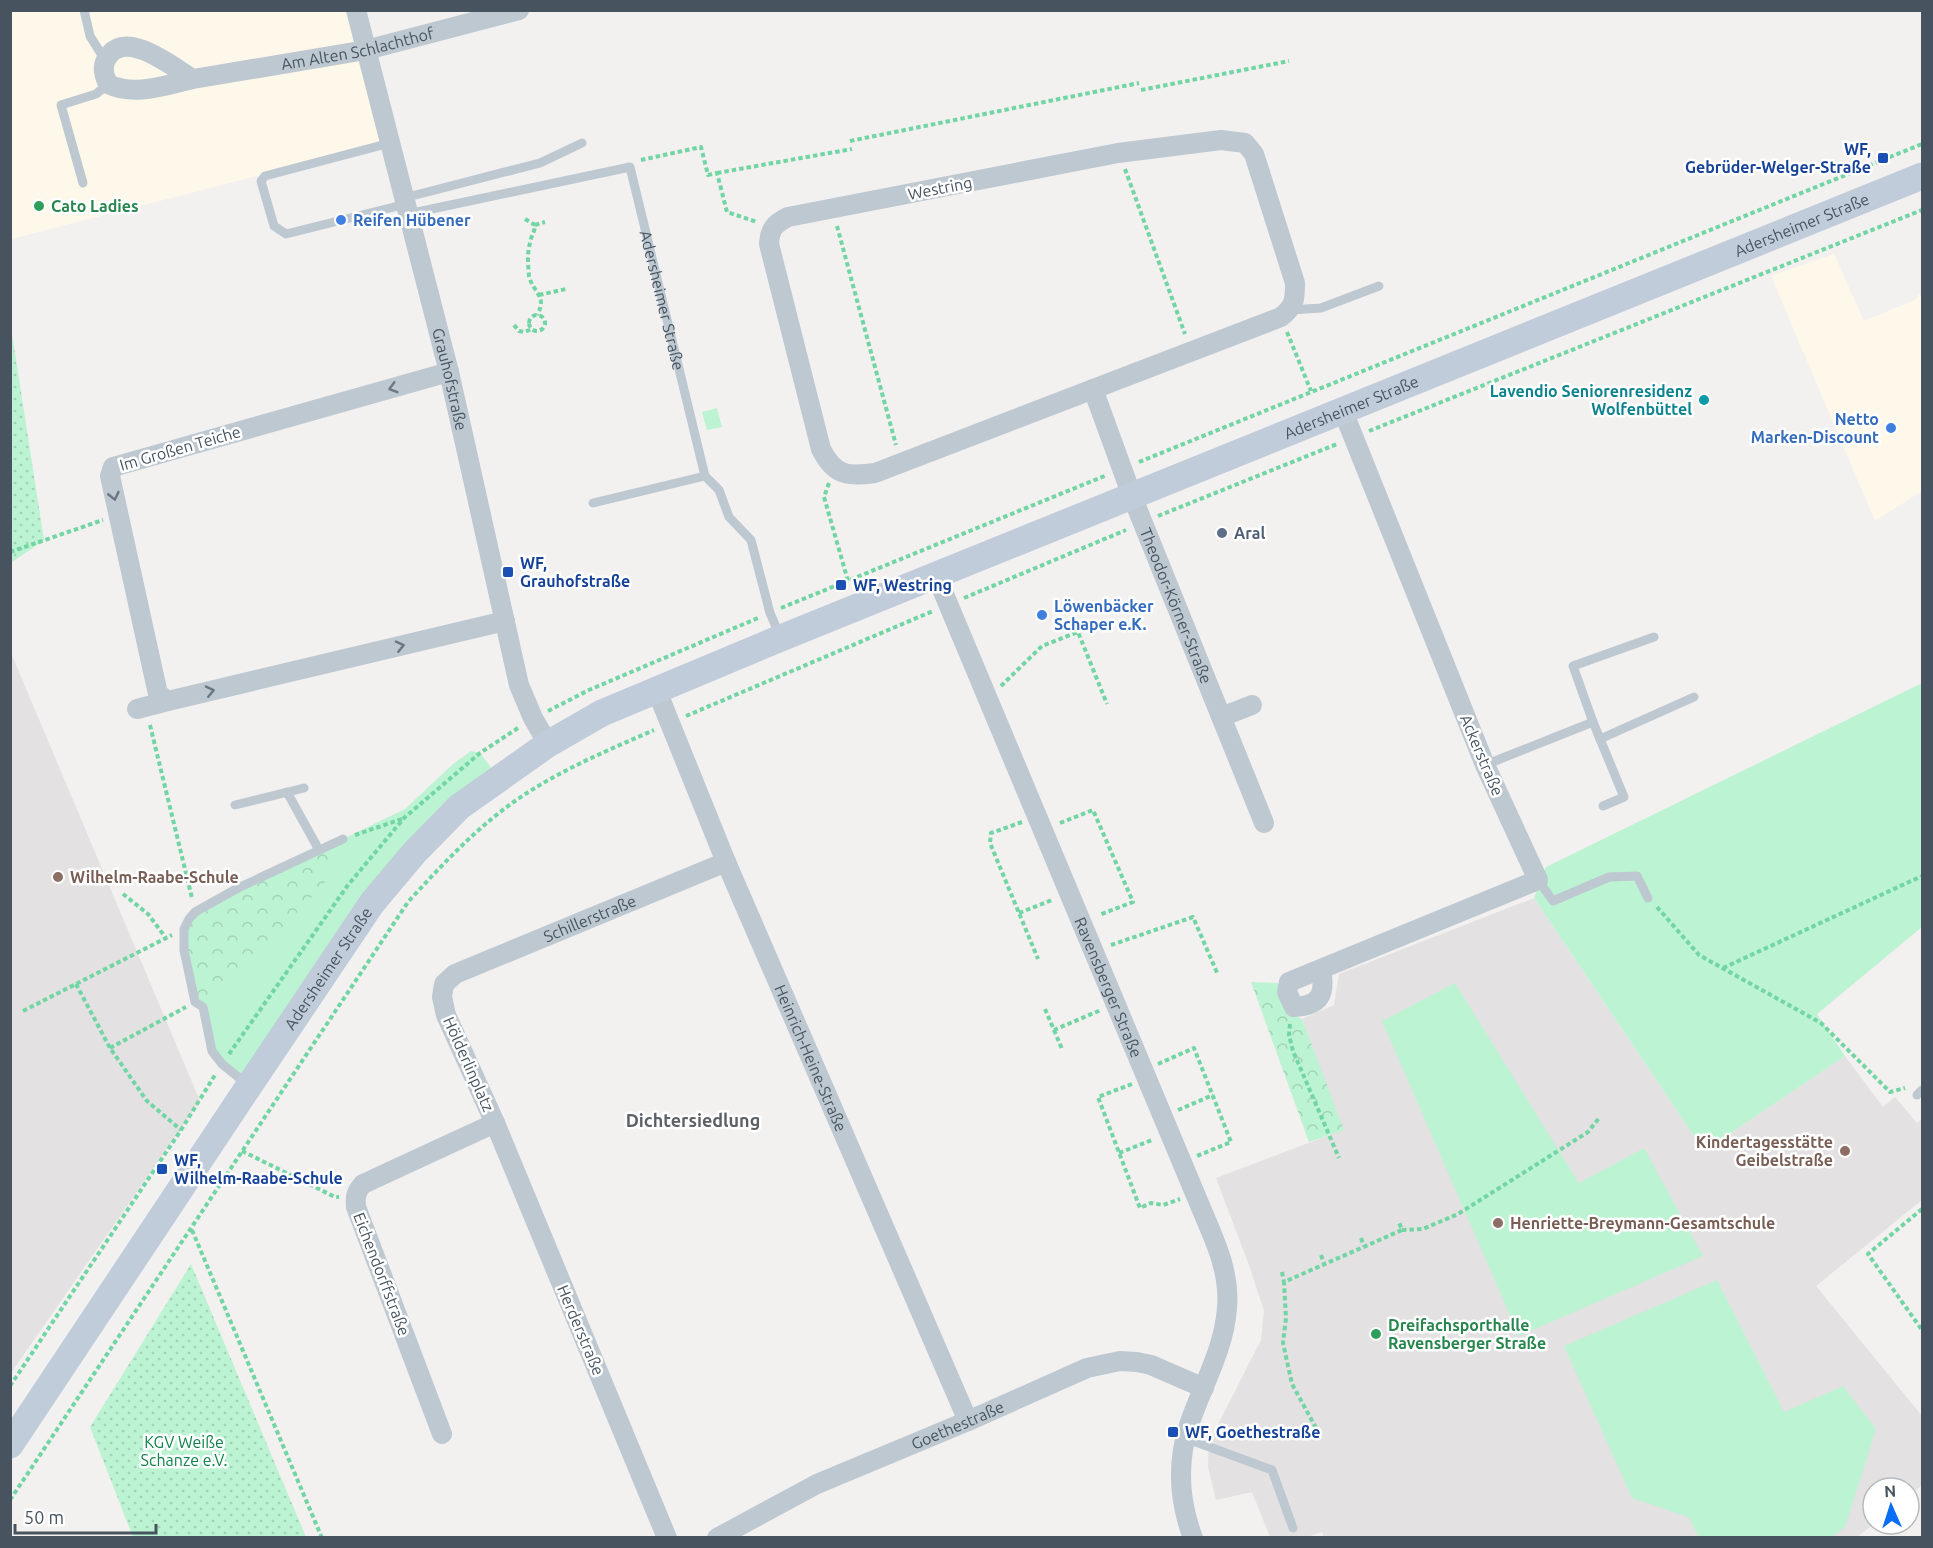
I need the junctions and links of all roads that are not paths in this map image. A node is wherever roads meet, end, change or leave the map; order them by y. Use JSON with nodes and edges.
{"nodes":[{"id":1,"x":84,"y":10,"type":"edge"},
{"id":2,"x":356,"y":10,"type":"edge"},
{"id":3,"x":519,"y":10,"type":"edge"},
{"id":4,"x":366,"y":50,"type":"junction"},
{"id":5,"x":105,"y":61,"type":"junction"},
{"id":6,"x":193,"y":79,"type":"junction"},
{"id":7,"x":108,"y":84,"type":"junction"},
{"id":8,"x":390,"y":143,"type":"junction"},
{"id":9,"x":582,"y":143,"type":"dead end"},
{"id":10,"x":1923,"y":176,"type":"edge"},
{"id":11,"x":83,"y":183,"type":"dead end"},
{"id":12,"x":406,"y":205,"type":"junction"},
{"id":13,"x":1379,"y":286,"type":"dead end"},
{"id":14,"x":1286,"y":314,"type":"junction"},
{"id":15,"x":449,"y":372,"type":"junction"},
{"id":16,"x":1093,"y":389,"type":"junction"},
{"id":17,"x":1343,"y":411,"type":"junction"},
{"id":18,"x":705,"y":476,"type":"junction"},
{"id":19,"x":1132,"y":496,"type":"junction"},
{"id":20,"x":593,"y":503,"type":"dead end"},
{"id":21,"x":936,"y":575,"type":"junction"},
{"id":22,"x":505,"y":621,"type":"junction"},
{"id":23,"x":1654,"y":637,"type":"dead end"},
{"id":24,"x":781,"y":638,"type":"junction"},
{"id":25,"x":657,"y":691,"type":"junction"},
{"id":26,"x":1694,"y":697,"type":"dead end"},
{"id":27,"x":168,"y":701,"type":"junction"},
{"id":28,"x":1252,"y":705,"type":"dead end"},
{"id":29,"x":141,"y":708,"type":"road end"},
{"id":30,"x":1221,"y":717,"type":"junction"},
{"id":31,"x":1593,"y":722,"type":"junction"},
{"id":32,"x":1600,"y":739,"type":"junction"},
{"id":33,"x":548,"y":744,"type":"junction"},
{"id":34,"x":1485,"y":765,"type":"junction"},
{"id":35,"x":304,"y":788,"type":"dead end"},
{"id":36,"x":287,"y":792,"type":"junction"},
{"id":37,"x":235,"y":805,"type":"dead end"},
{"id":38,"x":1603,"y":806,"type":"dead end"},
{"id":39,"x":1264,"y":823,"type":"dead end"},
{"id":40,"x":343,"y":839,"type":"road end"},
{"id":41,"x":319,"y":850,"type":"junction"},
{"id":42,"x":726,"y":862,"type":"junction"},
{"id":43,"x":1538,"y":880,"type":"junction"},
{"id":44,"x":1648,"y":898,"type":"road end"},
{"id":45,"x":455,"y":974,"type":"joint"},
{"id":46,"x":1294,"y":1007,"type":"road end"},
{"id":47,"x":249,"y":1086,"type":"junction"},
{"id":48,"x":495,"y":1124,"type":"junction"},
{"id":49,"x":1200,"y":1396,"type":"junction"},
{"id":50,"x":968,"y":1421,"type":"junction"},
{"id":51,"x":442,"y":1434,"type":"dead end"},
{"id":52,"x":1185,"y":1438,"type":"junction"},
{"id":53,"x":10,"y":1445,"type":"edge"},
{"id":54,"x":1293,"y":1528,"type":"dead end"},
{"id":55,"x":667,"y":1538,"type":"edge"},
{"id":56,"x":717,"y":1538,"type":"edge"},
{"id":57,"x":1193,"y":1538,"type":"edge"}],
"edges":[{"from":1,"to":5,"type":"lane"},
{"from":2,"to":4,"type":"street","name":"Grauhofstraße"},
{"from":3,"to":4,"type":"street","name":"Am Alten Schlachthof"},
{"from":4,"to":6,"type":"street","name":"Am Alten Schlachthof"},
{"from":4,"to":8,"type":"street","name":"Grauhofstraße"},
{"from":5,"to":6,"type":"street"},
{"from":5,"to":7,"type":"street"},
{"from":6,"to":7,"type":"street","name":"Am Alten Schlachthof"},
{"from":7,"to":11,"type":"lane"},
{"from":8,"to":12,"type":"street","name":"Grauhofstraße"},
{"from":8,"to":12,"type":"lane"},
{"from":9,"to":12,"type":"lane"},
{"from":10,"to":17,"type":"main road","name":"Adersheimer Straße"},
{"from":12,"to":15,"type":"street","name":"Grauhofstraße"},
{"from":12,"to":18,"type":"lane","name":"Adersheimer Straße"},
{"from":13,"to":14,"type":"lane"},
{"from":14,"to":16,"type":"street"},
{"from":14,"to":16,"type":"street","name":"Westring"},
{"from":15,"to":22,"type":"street","name":"Grauhofstraße"},
{"from":15,"to":27,"type":"street","name":"Im Großen Teiche","one_way":true},
{"from":16,"to":19,"type":"street"},
{"from":17,"to":19,"type":"main road","name":"Adersheimer Straße"},
{"from":17,"to":34,"type":"street","name":"Ackerstraße"},
{"from":18,"to":20,"type":"lane"},
{"from":18,"to":24,"type":"lane","name":"Adersheimer Straße"},
{"from":19,"to":21,"type":"main road","name":"Adersheimer Straße"},
{"from":19,"to":30,"type":"street","name":"Theodor-Körner-Straße"},
{"from":21,"to":24,"type":"main road","name":"Adersheimer Straße"},
{"from":21,"to":49,"type":"street","name":"Ravensberger Straße"},
{"from":27,"to":22,"type":"street","one_way":true},
{"from":22,"to":33,"type":"street","name":"Grauhofstraße"},
{"from":23,"to":31,"type":"lane"},
{"from":24,"to":25,"type":"main road","name":"Adersheimer Straße"},
{"from":25,"to":33,"type":"main road","name":"Adersheimer Straße"},
{"from":25,"to":42,"type":"street","name":"Heinrich-Heine-Straße"},
{"from":26,"to":32,"type":"lane"},
{"from":27,"to":29,"type":"street"},
{"from":28,"to":30,"type":"street"},
{"from":30,"to":39,"type":"street","name":"Theodor-Körner-Straße"},
{"from":31,"to":32,"type":"lane"},
{"from":31,"to":34,"type":"lane"},
{"from":32,"to":38,"type":"lane"},
{"from":33,"to":47,"type":"main road","name":"Adersheimer Straße"},
{"from":34,"to":43,"type":"street","name":"Ackerstraße"},
{"from":35,"to":36,"type":"lane"},
{"from":36,"to":37,"type":"lane"},
{"from":36,"to":41,"type":"lane"},
{"from":40,"to":41,"type":"lane"},
{"from":41,"to":47,"type":"lane"},
{"from":42,"to":45,"type":"street","name":"Schillerstraße"},
{"from":42,"to":50,"type":"street","name":"Heinrich-Heine-Straße"},
{"from":43,"to":44,"type":"lane"},
{"from":43,"to":46,"type":"street"},
{"from":45,"to":48,"type":"street","name":"Hölderlinplatz"},
{"from":47,"to":53,"type":"main road","name":"Adersheimer Straße"},
{"from":48,"to":51,"type":"street","name":"Eichendorffstraße"},
{"from":48,"to":55,"type":"street","name":"Herderstraße"},
{"from":49,"to":50,"type":"street","name":"Goethestraße"},
{"from":49,"to":52,"type":"street","name":"Ravensberger Straße"},
{"from":50,"to":56,"type":"street","name":"Goethestraße"},
{"from":52,"to":54,"type":"lane"},
{"from":52,"to":57,"type":"street","name":"Ravensberger Straße"}]}
